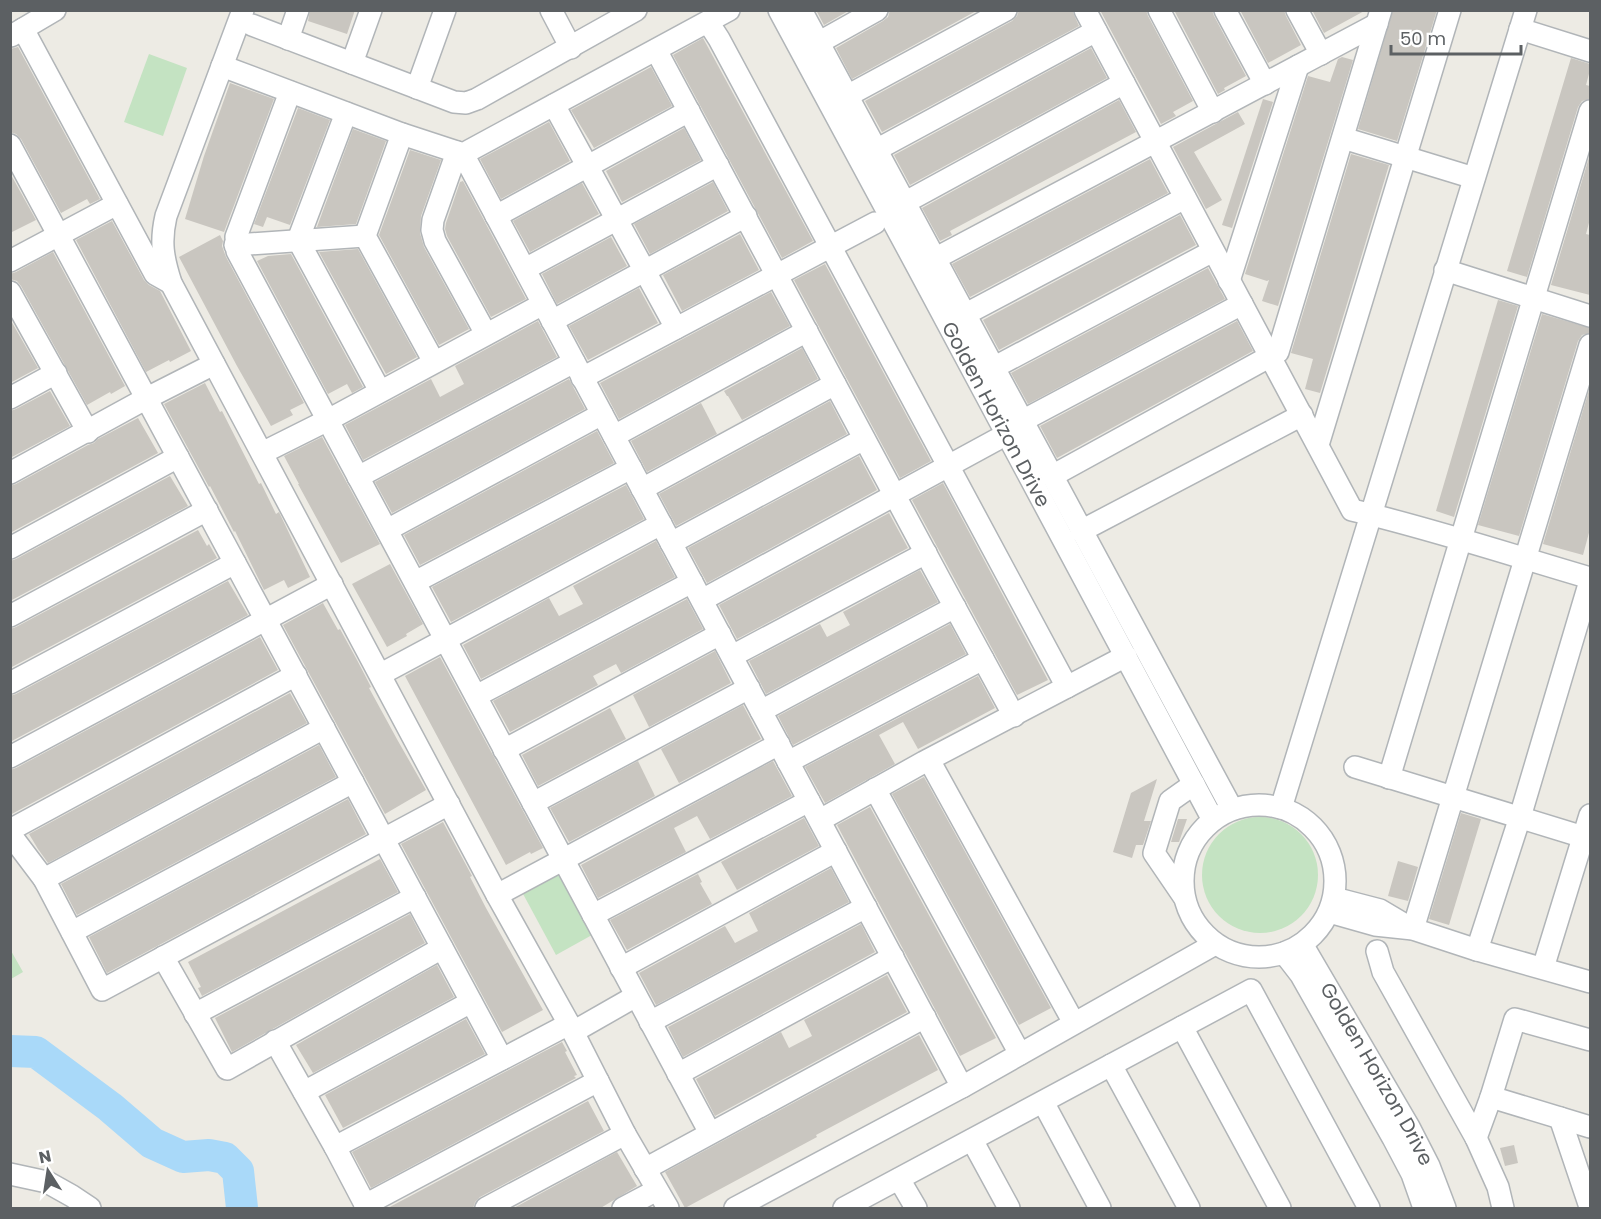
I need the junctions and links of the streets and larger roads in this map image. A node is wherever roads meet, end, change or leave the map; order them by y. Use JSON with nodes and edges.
{"nodes":[{"id":1,"x":55,"y":10,"type":"edge"},
{"id":2,"x":298,"y":10,"type":"edge"},
{"id":3,"x":371,"y":10,"type":"edge"},
{"id":4,"x":445,"y":10,"type":"edge"},
{"id":5,"x":551,"y":10,"type":"edge"},
{"id":6,"x":729,"y":10,"type":"edge"},
{"id":7,"x":778,"y":10,"type":"edge"},
{"id":8,"x":801,"y":10,"type":"edge"},
{"id":9,"x":877,"y":10,"type":"edge"},
{"id":10,"x":1006,"y":10,"type":"edge"},
{"id":11,"x":1085,"y":10,"type":"edge"},
{"id":12,"x":1159,"y":10,"type":"edge"},
{"id":13,"x":1225,"y":10,"type":"edge"},
{"id":14,"x":1297,"y":10,"type":"edge"},
{"id":15,"x":1450,"y":10,"type":"edge"},
{"id":16,"x":632,"y":12,"type":"edge"},
{"id":17,"x":247,"y":18,"type":"edge"},
{"id":18,"x":1374,"y":18,"type":"edge"},
{"id":19,"x":1523,"y":20,"type":"edge"},
{"id":20,"x":708,"y":22,"type":"junction"},
{"id":21,"x":1096,"y":31,"type":"junction"},
{"id":22,"x":17,"y":32,"type":"edge"},
{"id":23,"x":288,"y":39,"type":"junction"},
{"id":24,"x":818,"y":43,"type":"junction"},
{"id":25,"x":571,"y":48,"type":"junction"},
{"id":26,"x":656,"y":50,"type":"junction"},
{"id":27,"x":1590,"y":51,"type":"edge"},
{"id":28,"x":1321,"y":54,"type":"junction"},
{"id":29,"x":352,"y":63,"type":"junction"},
{"id":30,"x":222,"y":66,"type":"junction"},
{"id":31,"x":1298,"y":66,"type":"junction"},
{"id":32,"x":1124,"y":83,"type":"junction"},
{"id":33,"x":1264,"y":84,"type":"junction"},
{"id":34,"x":417,"y":88,"type":"junction"},
{"id":35,"x":290,"y":92,"type":"junction"},
{"id":36,"x":847,"y":96,"type":"junction"},
{"id":37,"x":554,"y":105,"type":"junction"},
{"id":38,"x":689,"y":111,"type":"junction"},
{"id":39,"x":1213,"y":111,"type":"junction"},
{"id":40,"x":1590,"y":111,"type":"edge"},
{"id":41,"x":346,"y":113,"type":"junction"},
{"id":42,"x":402,"y":134,"type":"junction"},
{"id":43,"x":1343,"y":138,"type":"junction"},
{"id":44,"x":1156,"y":142,"type":"junction"},
{"id":45,"x":10,"y":145,"type":"edge"},
{"id":46,"x":876,"y":150,"type":"junction"},
{"id":47,"x":460,"y":153,"type":"junction"},
{"id":48,"x":1406,"y":157,"type":"junction"},
{"id":49,"x":718,"y":165,"type":"junction"},
{"id":50,"x":587,"y":166,"type":"junction"},
{"id":51,"x":1474,"y":178,"type":"junction"},
{"id":52,"x":1185,"y":198,"type":"junction"},
{"id":53,"x":904,"y":203,"type":"junction"},
{"id":54,"x":117,"y":204,"type":"junction"},
{"id":55,"x":496,"y":216,"type":"junction"},
{"id":56,"x":746,"y":216,"type":"junction"},
{"id":57,"x":617,"y":220,"type":"junction"},
{"id":58,"x":876,"y":222,"type":"dead end"},
{"id":59,"x":59,"y":235,"type":"junction"},
{"id":60,"x":365,"y":236,"type":"junction"},
{"id":61,"x":298,"y":240,"type":"junction"},
{"id":62,"x":236,"y":245,"type":"junction"},
{"id":63,"x":831,"y":246,"type":"junction"},
{"id":64,"x":1213,"y":251,"type":"junction"},
{"id":65,"x":10,"y":261,"type":"edge"},
{"id":66,"x":926,"y":263,"type":"junction"},
{"id":67,"x":525,"y":269,"type":"junction"},
{"id":68,"x":1445,"y":270,"type":"junction"},
{"id":69,"x":645,"y":271,"type":"junction"},
{"id":70,"x":778,"y":274,"type":"junction"},
{"id":71,"x":1229,"y":281,"type":"junction"},
{"id":72,"x":171,"y":283,"type":"junction"},
{"id":73,"x":10,"y":292,"type":"edge"},
{"id":74,"x":1534,"y":298,"type":"junction"},
{"id":75,"x":1242,"y":304,"type":"junction"},
{"id":76,"x":548,"y":312,"type":"junction"},
{"id":77,"x":964,"y":315,"type":"junction"},
{"id":78,"x":1590,"y":316,"type":"edge"},
{"id":79,"x":19,"y":327,"type":"edge"},
{"id":80,"x":676,"y":328,"type":"junction"},
{"id":81,"x":807,"y":331,"type":"junction"},
{"id":82,"x":486,"y":334,"type":"junction"},
{"id":83,"x":1590,"y":345,"type":"edge"},
{"id":84,"x":1270,"y":357,"type":"junction"},
{"id":85,"x":434,"y":362,"type":"junction"},
{"id":86,"x":214,"y":364,"type":"junction"},
{"id":87,"x":993,"y":368,"type":"junction"},
{"id":88,"x":578,"y":370,"type":"junction"},
{"id":89,"x":56,"y":373,"type":"junction"},
{"id":90,"x":836,"y":384,"type":"junction"},
{"id":91,"x":380,"y":391,"type":"junction"},
{"id":92,"x":10,"y":398,"type":"edge"},
{"id":93,"x":147,"y":398,"type":"junction"},
{"id":94,"x":602,"y":414,"type":"junction"},
{"id":95,"x":1302,"y":414,"type":"junction"},
{"id":96,"x":328,"y":420,"type":"junction"},
{"id":97,"x":1022,"y":421,"type":"junction"},
{"id":98,"x":88,"y":432,"type":"junction"},
{"id":99,"x":614,"y":436,"type":"junction"},
{"id":100,"x":864,"y":439,"type":"junction"},
{"id":101,"x":996,"y":440,"type":"dead end"},
{"id":102,"x":1318,"y":445,"type":"junction"},
{"id":103,"x":262,"y":453,"type":"junction"},
{"id":104,"x":178,"y":457,"type":"junction"},
{"id":105,"x":947,"y":466,"type":"junction"},
{"id":106,"x":631,"y":468,"type":"junction"},
{"id":107,"x":10,"y":473,"type":"edge"},
{"id":108,"x":1052,"y":476,"type":"junction"},
{"id":109,"x":358,"y":477,"type":"junction"},
{"id":110,"x":642,"y":489,"type":"junction"},
{"id":111,"x":894,"y":495,"type":"junction"},
{"id":112,"x":207,"y":510,"type":"junction"},
{"id":113,"x":1371,"y":514,"type":"junction"},
{"id":114,"x":661,"y":524,"type":"junction"},
{"id":115,"x":387,"y":530,"type":"junction"},
{"id":116,"x":1081,"y":531,"type":"junction"},
{"id":117,"x":1461,"y":540,"type":"junction"},
{"id":118,"x":671,"y":543,"type":"junction"},
{"id":119,"x":10,"y":548,"type":"edge"},
{"id":120,"x":926,"y":553,"type":"junction"},
{"id":121,"x":1525,"y":559,"type":"junction"},
{"id":122,"x":235,"y":562,"type":"junction"},
{"id":123,"x":1590,"y":579,"type":"edge"},
{"id":124,"x":415,"y":582,"type":"junction"},
{"id":125,"x":332,"y":584,"type":"junction"},
{"id":126,"x":697,"y":591,"type":"junction"},
{"id":127,"x":954,"y":607,"type":"junction"},
{"id":128,"x":10,"y":616,"type":"edge"},
{"id":129,"x":266,"y":620,"type":"junction"},
{"id":130,"x":720,"y":634,"type":"junction"},
{"id":131,"x":446,"y":639,"type":"junction"},
{"id":132,"x":1125,"y":656,"type":"junction"},
{"id":133,"x":732,"y":657,"type":"junction"},
{"id":134,"x":983,"y":659,"type":"junction"},
{"id":135,"x":381,"y":674,"type":"junction"},
{"id":136,"x":296,"y":675,"type":"junction"},
{"id":137,"x":10,"y":683,"type":"edge"},
{"id":138,"x":1066,"y":687,"type":"junction"},
{"id":139,"x":749,"y":688,"type":"junction"},
{"id":140,"x":476,"y":696,"type":"junction"},
{"id":141,"x":761,"y":711,"type":"junction"},
{"id":142,"x":1014,"y":716,"type":"junction"},
{"id":143,"x":324,"y":728,"type":"junction"},
{"id":144,"x":504,"y":750,"type":"junction"},
{"id":145,"x":784,"y":753,"type":"junction"},
{"id":146,"x":10,"y":757,"type":"edge"},
{"id":147,"x":929,"y":760,"type":"junction"},
{"id":148,"x":1355,"y":767,"type":"dead end"},
{"id":149,"x":1389,"y":778,"type":"junction"},
{"id":150,"x":353,"y":782,"type":"junction"},
{"id":151,"x":1194,"y":784,"type":"junction"},
{"id":152,"x":875,"y":789,"type":"junction"},
{"id":153,"x":1453,"y":797,"type":"junction"},
{"id":154,"x":809,"y":801,"type":"junction"},
{"id":155,"x":533,"y":803,"type":"junction"},
{"id":156,"x":449,"y":804,"type":"junction"},
{"id":157,"x":1281,"y":808,"type":"junction"},
{"id":158,"x":1232,"y":809,"type":"junction"},
{"id":159,"x":1590,"y":815,"type":"edge"},
{"id":160,"x":1520,"y":817,"type":"junction"},
{"id":161,"x":819,"y":820,"type":"junction"},
{"id":162,"x":1213,"y":820,"type":"junction"},
{"id":163,"x":10,"y":832,"type":"edge"},
{"id":164,"x":1587,"y":838,"type":"edge"},
{"id":165,"x":384,"y":839,"type":"junction"},
{"id":166,"x":836,"y":851,"type":"junction"},
{"id":167,"x":564,"y":859,"type":"junction"},
{"id":168,"x":45,"y":879,"type":"junction"},
{"id":169,"x":497,"y":895,"type":"junction"},
{"id":170,"x":415,"y":897,"type":"junction"},
{"id":171,"x":1184,"y":897,"type":"junction"},
{"id":172,"x":1331,"y":905,"type":"junction"},
{"id":173,"x":866,"y":907,"type":"junction"},
{"id":174,"x":593,"y":915,"type":"junction"},
{"id":175,"x":1413,"y":929,"type":"junction"},
{"id":176,"x":72,"y":932,"type":"junction"},
{"id":177,"x":1215,"y":944,"type":"junction"},
{"id":178,"x":442,"y":948,"type":"junction"},
{"id":179,"x":1293,"y":949,"type":"junction"},
{"id":180,"x":1477,"y":950,"type":"junction"},
{"id":181,"x":1377,"y":951,"type":"dead end"},
{"id":182,"x":163,"y":957,"type":"junction"},
{"id":183,"x":893,"y":957,"type":"junction"},
{"id":184,"x":621,"y":968,"type":"junction"},
{"id":185,"x":1543,"y":969,"type":"junction"},
{"id":186,"x":1590,"y":982,"type":"edge"},
{"id":187,"x":636,"y":996,"type":"junction"},
{"id":188,"x":471,"y":1002,"type":"junction"},
{"id":189,"x":195,"y":1014,"type":"junction"},
{"id":190,"x":925,"y":1017,"type":"junction"},
{"id":191,"x":650,"y":1022,"type":"junction"},
{"id":192,"x":1074,"y":1023,"type":"junction"},
{"id":193,"x":1182,"y":1027,"type":"junction"},
{"id":194,"x":571,"y":1028,"type":"junction"},
{"id":195,"x":1590,"y":1040,"type":"edge"},
{"id":196,"x":275,"y":1041,"type":"junction"},
{"id":197,"x":1020,"y":1054,"type":"junction"},
{"id":198,"x":502,"y":1059,"type":"junction"},
{"id":199,"x":1111,"y":1065,"type":"junction"},
{"id":200,"x":678,"y":1074,"type":"junction"},
{"id":201,"x":598,"y":1081,"type":"junction"},
{"id":202,"x":962,"y":1087,"type":"junction"},
{"id":203,"x":304,"y":1092,"type":"junction"},
{"id":204,"x":1491,"y":1097,"type":"junction"},
{"id":205,"x":1042,"y":1102,"type":"junction"},
{"id":206,"x":1560,"y":1118,"type":"junction"},
{"id":207,"x":1590,"y":1127,"type":"edge"},
{"id":208,"x":710,"y":1133,"type":"junction"},
{"id":209,"x":625,"y":1134,"type":"junction"},
{"id":210,"x":1476,"y":1138,"type":"junction"},
{"id":211,"x":972,"y":1140,"type":"junction"},
{"id":212,"x":335,"y":1147,"type":"junction"},
{"id":213,"x":645,"y":1169,"type":"junction"},
{"id":214,"x":10,"y":1174,"type":"edge"},
{"id":215,"x":900,"y":1179,"type":"junction"},
{"id":216,"x":657,"y":1190,"type":"junction"},
{"id":217,"x":72,"y":1202,"type":"edge"},
{"id":218,"x":366,"y":1207,"type":"edge"},
{"id":219,"x":1590,"y":1207,"type":"edge"},
{"id":220,"x":1436,"y":1208,"type":"edge"},
{"id":221,"x":90,"y":1209,"type":"edge"},
{"id":222,"x":486,"y":1209,"type":"edge"},
{"id":223,"x":623,"y":1209,"type":"edge"},
{"id":224,"x":668,"y":1209,"type":"edge"},
{"id":225,"x":735,"y":1209,"type":"edge"},
{"id":226,"x":844,"y":1209,"type":"edge"},
{"id":227,"x":915,"y":1209,"type":"edge"},
{"id":228,"x":1009,"y":1209,"type":"edge"},
{"id":229,"x":1100,"y":1209,"type":"edge"},
{"id":230,"x":1189,"y":1209,"type":"edge"},
{"id":231,"x":1280,"y":1209,"type":"edge"},
{"id":232,"x":1369,"y":1209,"type":"edge"},
{"id":233,"x":1503,"y":1209,"type":"edge"}],
"edges":[{"from":1,"to":22,"type":"street"},
{"from":2,"to":23,"type":"street"},
{"from":3,"to":29,"type":"street"},
{"from":4,"to":34,"type":"street"},
{"from":5,"to":25,"type":"street"},
{"from":6,"to":20,"type":"street"},
{"from":7,"to":66,"type":"street","name":"Golden Horizon Drive"},
{"from":8,"to":24,"type":"street","name":"Golden Horizon Drive"},
{"from":9,"to":24,"type":"street"},
{"from":10,"to":36,"type":"street"},
{"from":11,"to":21,"type":"street"},
{"from":12,"to":39,"type":"street"},
{"from":13,"to":33,"type":"street"},
{"from":14,"to":28,"type":"street"},
{"from":15,"to":48,"type":"street"},
{"from":16,"to":25,"type":"street"},
{"from":17,"to":23,"type":"street"},
{"from":17,"to":30,"type":"street"},
{"from":18,"to":28,"type":"street"},
{"from":18,"to":43,"type":"street"},
{"from":19,"to":27,"type":"street"},
{"from":19,"to":51,"type":"street"},
{"from":20,"to":26,"type":"street"},
{"from":20,"to":63,"type":"street"},
{"from":21,"to":32,"type":"street"},
{"from":21,"to":46,"type":"street"},
{"from":22,"to":54,"type":"street"},
{"from":23,"to":29,"type":"street"},
{"from":24,"to":36,"type":"street","name":"Golden Horizon Drive"},
{"from":25,"to":34,"type":"street"},
{"from":26,"to":37,"type":"street"},
{"from":26,"to":38,"type":"street"},
{"from":28,"to":31,"type":"street"},
{"from":29,"to":34,"type":"street"},
{"from":30,"to":35,"type":"street"},
{"from":30,"to":72,"type":"street"},
{"from":31,"to":33,"type":"street"},
{"from":31,"to":71,"type":"street"},
{"from":32,"to":44,"type":"street"},
{"from":32,"to":53,"type":"street"},
{"from":33,"to":39,"type":"street"},
{"from":35,"to":41,"type":"street"},
{"from":35,"to":62,"type":"street"},
{"from":36,"to":46,"type":"street","name":"Golden Horizon Drive"},
{"from":37,"to":47,"type":"street"},
{"from":37,"to":50,"type":"street"},
{"from":38,"to":49,"type":"street"},
{"from":38,"to":50,"type":"street"},
{"from":39,"to":44,"type":"street"},
{"from":40,"to":74,"type":"street"},
{"from":41,"to":42,"type":"street"},
{"from":41,"to":61,"type":"street"},
{"from":42,"to":47,"type":"street"},
{"from":42,"to":60,"type":"street"},
{"from":43,"to":48,"type":"street"},
{"from":43,"to":84,"type":"street"},
{"from":44,"to":52,"type":"street"},
{"from":44,"to":66,"type":"street"},
{"from":45,"to":59,"type":"street"},
{"from":46,"to":53,"type":"street","name":"Golden Horizon Drive"},
{"from":47,"to":55,"type":"street"},
{"from":47,"to":82,"type":"street"},
{"from":48,"to":51,"type":"street"},
{"from":48,"to":102,"type":"street"},
{"from":49,"to":56,"type":"street"},
{"from":49,"to":57,"type":"street"},
{"from":50,"to":55,"type":"street"},
{"from":50,"to":57,"type":"street"},
{"from":51,"to":68,"type":"street"},
{"from":52,"to":64,"type":"street"},
{"from":52,"to":77,"type":"street"},
{"from":53,"to":66,"type":"street","name":"Golden Horizon Drive"},
{"from":54,"to":59,"type":"street"},
{"from":54,"to":72,"type":"street"},
{"from":55,"to":67,"type":"street"},
{"from":56,"to":69,"type":"street"},
{"from":56,"to":70,"type":"street"},
{"from":57,"to":67,"type":"street"},
{"from":57,"to":69,"type":"street"},
{"from":58,"to":63,"type":"street"},
{"from":59,"to":65,"type":"street"},
{"from":59,"to":93,"type":"street"},
{"from":60,"to":61,"type":"street"},
{"from":60,"to":85,"type":"street"},
{"from":61,"to":62,"type":"street"},
{"from":61,"to":91,"type":"street"},
{"from":62,"to":96,"type":"street"},
{"from":63,"to":70,"type":"street"},
{"from":63,"to":105,"type":"street"},
{"from":64,"to":71,"type":"street"},
{"from":64,"to":87,"type":"street"},
{"from":66,"to":77,"type":"street","name":"Golden Horizon Drive"},
{"from":66,"to":132,"type":"street","name":"Golden Horizon Drive"},
{"from":67,"to":76,"type":"street"},
{"from":68,"to":74,"type":"street"},
{"from":68,"to":113,"type":"street"},
{"from":69,"to":76,"type":"street"},
{"from":69,"to":80,"type":"street"},
{"from":70,"to":80,"type":"street"},
{"from":70,"to":81,"type":"street"},
{"from":71,"to":75,"type":"street"},
{"from":72,"to":86,"type":"street"},
{"from":73,"to":79,"type":"street"},
{"from":74,"to":78,"type":"street"},
{"from":74,"to":117,"type":"street"},
{"from":75,"to":84,"type":"street"},
{"from":75,"to":97,"type":"street"},
{"from":76,"to":82,"type":"street"},
{"from":76,"to":88,"type":"street"},
{"from":77,"to":87,"type":"street","name":"Golden Horizon Drive"},
{"from":79,"to":89,"type":"street"},
{"from":80,"to":88,"type":"street"},
{"from":81,"to":90,"type":"street"},
{"from":81,"to":99,"type":"street"},
{"from":82,"to":85,"type":"street"},
{"from":83,"to":121,"type":"street"},
{"from":84,"to":95,"type":"street"},
{"from":84,"to":108,"type":"street"},
{"from":85,"to":91,"type":"street"},
{"from":86,"to":93,"type":"street"},
{"from":86,"to":103,"type":"street"},
{"from":87,"to":97,"type":"street","name":"Golden Horizon Drive"},
{"from":88,"to":94,"type":"street"},
{"from":88,"to":109,"type":"street"},
{"from":89,"to":92,"type":"street"},
{"from":89,"to":98,"type":"street"},
{"from":90,"to":100,"type":"street"},
{"from":90,"to":110,"type":"street"},
{"from":91,"to":96,"type":"street"},
{"from":93,"to":98,"type":"street"},
{"from":93,"to":104,"type":"street"},
{"from":94,"to":99,"type":"street"},
{"from":94,"to":115,"type":"street"},
{"from":95,"to":102,"type":"street"},
{"from":95,"to":116,"type":"street"},
{"from":96,"to":103,"type":"street"},
{"from":96,"to":109,"type":"street"},
{"from":97,"to":108,"type":"street","name":"Golden Horizon Drive"},
{"from":98,"to":107,"type":"street"},
{"from":99,"to":106,"type":"street"},
{"from":100,"to":111,"type":"street"},
{"from":100,"to":118,"type":"street"},
{"from":101,"to":105,"type":"street"},
{"from":102,"to":113,"type":"street"},
{"from":103,"to":125,"type":"street"},
{"from":104,"to":112,"type":"street"},
{"from":104,"to":119,"type":"street"},
{"from":105,"to":111,"type":"street"},
{"from":105,"to":138,"type":"street"},
{"from":106,"to":110,"type":"street"},
{"from":106,"to":124,"type":"street"},
{"from":108,"to":116,"type":"street","name":"Golden Horizon Drive"},
{"from":109,"to":115,"type":"street"},
{"from":110,"to":114,"type":"street"},
{"from":111,"to":120,"type":"street"},
{"from":111,"to":126,"type":"street"},
{"from":112,"to":122,"type":"street"},
{"from":112,"to":128,"type":"street"},
{"from":113,"to":117,"type":"street"},
{"from":113,"to":157,"type":"street"},
{"from":114,"to":118,"type":"street"},
{"from":114,"to":131,"type":"street"},
{"from":115,"to":124,"type":"street"},
{"from":116,"to":158,"type":"street","name":"Golden Horizon Drive"},
{"from":117,"to":121,"type":"street"},
{"from":117,"to":149,"type":"street"},
{"from":118,"to":126,"type":"street"},
{"from":120,"to":127,"type":"street"},
{"from":120,"to":133,"type":"street"},
{"from":121,"to":123,"type":"street"},
{"from":121,"to":153,"type":"street"},
{"from":122,"to":129,"type":"street"},
{"from":122,"to":137,"type":"street"},
{"from":123,"to":160,"type":"street"},
{"from":124,"to":131,"type":"street"},
{"from":125,"to":129,"type":"street"},
{"from":125,"to":135,"type":"street"},
{"from":126,"to":130,"type":"street"},
{"from":126,"to":140,"type":"street"},
{"from":127,"to":134,"type":"street"},
{"from":127,"to":141,"type":"street"},
{"from":129,"to":136,"type":"street"},
{"from":129,"to":146,"type":"street"},
{"from":130,"to":133,"type":"street"},
{"from":130,"to":144,"type":"street"},
{"from":131,"to":135,"type":"street"},
{"from":131,"to":140,"type":"street"},
{"from":132,"to":138,"type":"street"},
{"from":132,"to":151,"type":"street","name":"Golden Horizon Drive"},
{"from":133,"to":139,"type":"street"},
{"from":134,"to":142,"type":"street"},
{"from":134,"to":145,"type":"street"},
{"from":135,"to":156,"type":"street"},
{"from":136,"to":143,"type":"street"},
{"from":136,"to":163,"type":"street"},
{"from":138,"to":142,"type":"street"},
{"from":139,"to":141,"type":"street"},
{"from":139,"to":155,"type":"street"},
{"from":140,"to":144,"type":"street"},
{"from":141,"to":145,"type":"street"},
{"from":142,"to":147,"type":"street"},
{"from":143,"to":150,"type":"street"},
{"from":143,"to":168,"type":"street"},
{"from":144,"to":155,"type":"street"},
{"from":145,"to":154,"type":"street"},
{"from":145,"to":167,"type":"street"},
{"from":147,"to":152,"type":"street"},
{"from":147,"to":192,"type":"street"},
{"from":148,"to":149,"type":"street"},
{"from":149,"to":153,"type":"street"},
{"from":150,"to":165,"type":"street"},
{"from":150,"to":176,"type":"street"},
{"from":151,"to":162,"type":"street","name":"Golden Horizon Drive"},
{"from":151,"to":171,"type":"street"},
{"from":152,"to":161,"type":"street"},
{"from":152,"to":197,"type":"street"},
{"from":153,"to":160,"type":"street"},
{"from":153,"to":175,"type":"street"},
{"from":154,"to":161,"type":"street"},
{"from":154,"to":174,"type":"street"},
{"from":155,"to":167,"type":"street"},
{"from":156,"to":165,"type":"street"},
{"from":156,"to":169,"type":"street"},
{"from":157,"to":158,"type":"street"},
{"from":157,"to":172,"type":"street"},
{"from":158,"to":162,"type":"street"},
{"from":159,"to":164,"type":"street"},
{"from":160,"to":164,"type":"street"},
{"from":160,"to":180,"type":"street"},
{"from":161,"to":166,"type":"street"},
{"from":162,"to":171,"type":"street"},
{"from":163,"to":168,"type":"street"},
{"from":164,"to":185,"type":"street"},
{"from":165,"to":170,"type":"street"},
{"from":165,"to":182,"type":"street"},
{"from":166,"to":173,"type":"street"},
{"from":166,"to":184,"type":"street"},
{"from":167,"to":169,"type":"street"},
{"from":167,"to":174,"type":"street"},
{"from":168,"to":176,"type":"street"},
{"from":169,"to":194,"type":"street"},
{"from":170,"to":178,"type":"street"},
{"from":170,"to":189,"type":"street"},
{"from":171,"to":177,"type":"street"},
{"from":172,"to":175,"type":"street"},
{"from":172,"to":179,"type":"street"},
{"from":173,"to":183,"type":"street"},
{"from":173,"to":191,"type":"street"},
{"from":174,"to":184,"type":"street"},
{"from":175,"to":180,"type":"street"},
{"from":176,"to":182,"type":"street"},
{"from":177,"to":179,"type":"street"},
{"from":177,"to":192,"type":"street"},
{"from":178,"to":188,"type":"street"},
{"from":178,"to":196,"type":"street"},
{"from":179,"to":220,"type":"street","name":"Golden Horizon Drive"},
{"from":180,"to":185,"type":"street"},
{"from":181,"to":210,"type":"street"},
{"from":182,"to":189,"type":"street"},
{"from":183,"to":190,"type":"street"},
{"from":183,"to":200,"type":"street"},
{"from":184,"to":187,"type":"street"},
{"from":185,"to":186,"type":"street"},
{"from":187,"to":191,"type":"street"},
{"from":187,"to":194,"type":"street"},
{"from":188,"to":198,"type":"street"},
{"from":188,"to":203,"type":"street"},
{"from":189,"to":196,"type":"street"},
{"from":190,"to":202,"type":"street"},
{"from":190,"to":208,"type":"street"},
{"from":191,"to":200,"type":"street"},
{"from":192,"to":197,"type":"street"},
{"from":193,"to":199,"type":"street"},
{"from":193,"to":231,"type":"street"},
{"from":193,"to":232,"type":"street"},
{"from":194,"to":198,"type":"street"},
{"from":194,"to":201,"type":"street"},
{"from":195,"to":204,"type":"street"},
{"from":196,"to":203,"type":"street"},
{"from":197,"to":202,"type":"street"},
{"from":198,"to":212,"type":"street"},
{"from":199,"to":205,"type":"street"},
{"from":199,"to":230,"type":"street"},
{"from":200,"to":208,"type":"street"},
{"from":201,"to":209,"type":"street"},
{"from":201,"to":218,"type":"street"},
{"from":202,"to":225,"type":"street"},
{"from":203,"to":212,"type":"street"},
{"from":204,"to":206,"type":"street"},
{"from":204,"to":210,"type":"street"},
{"from":205,"to":211,"type":"street"},
{"from":205,"to":229,"type":"street"},
{"from":206,"to":207,"type":"street"},
{"from":206,"to":219,"type":"street"},
{"from":208,"to":213,"type":"street"},
{"from":209,"to":213,"type":"street"},
{"from":209,"to":222,"type":"street"},
{"from":210,"to":233,"type":"street"},
{"from":211,"to":215,"type":"street"},
{"from":211,"to":228,"type":"street"},
{"from":212,"to":218,"type":"street"},
{"from":213,"to":216,"type":"street"},
{"from":214,"to":217,"type":"street"},
{"from":215,"to":226,"type":"street"},
{"from":215,"to":227,"type":"street"},
{"from":216,"to":223,"type":"street"},
{"from":216,"to":224,"type":"street"},
{"from":217,"to":221,"type":"street"}]}
